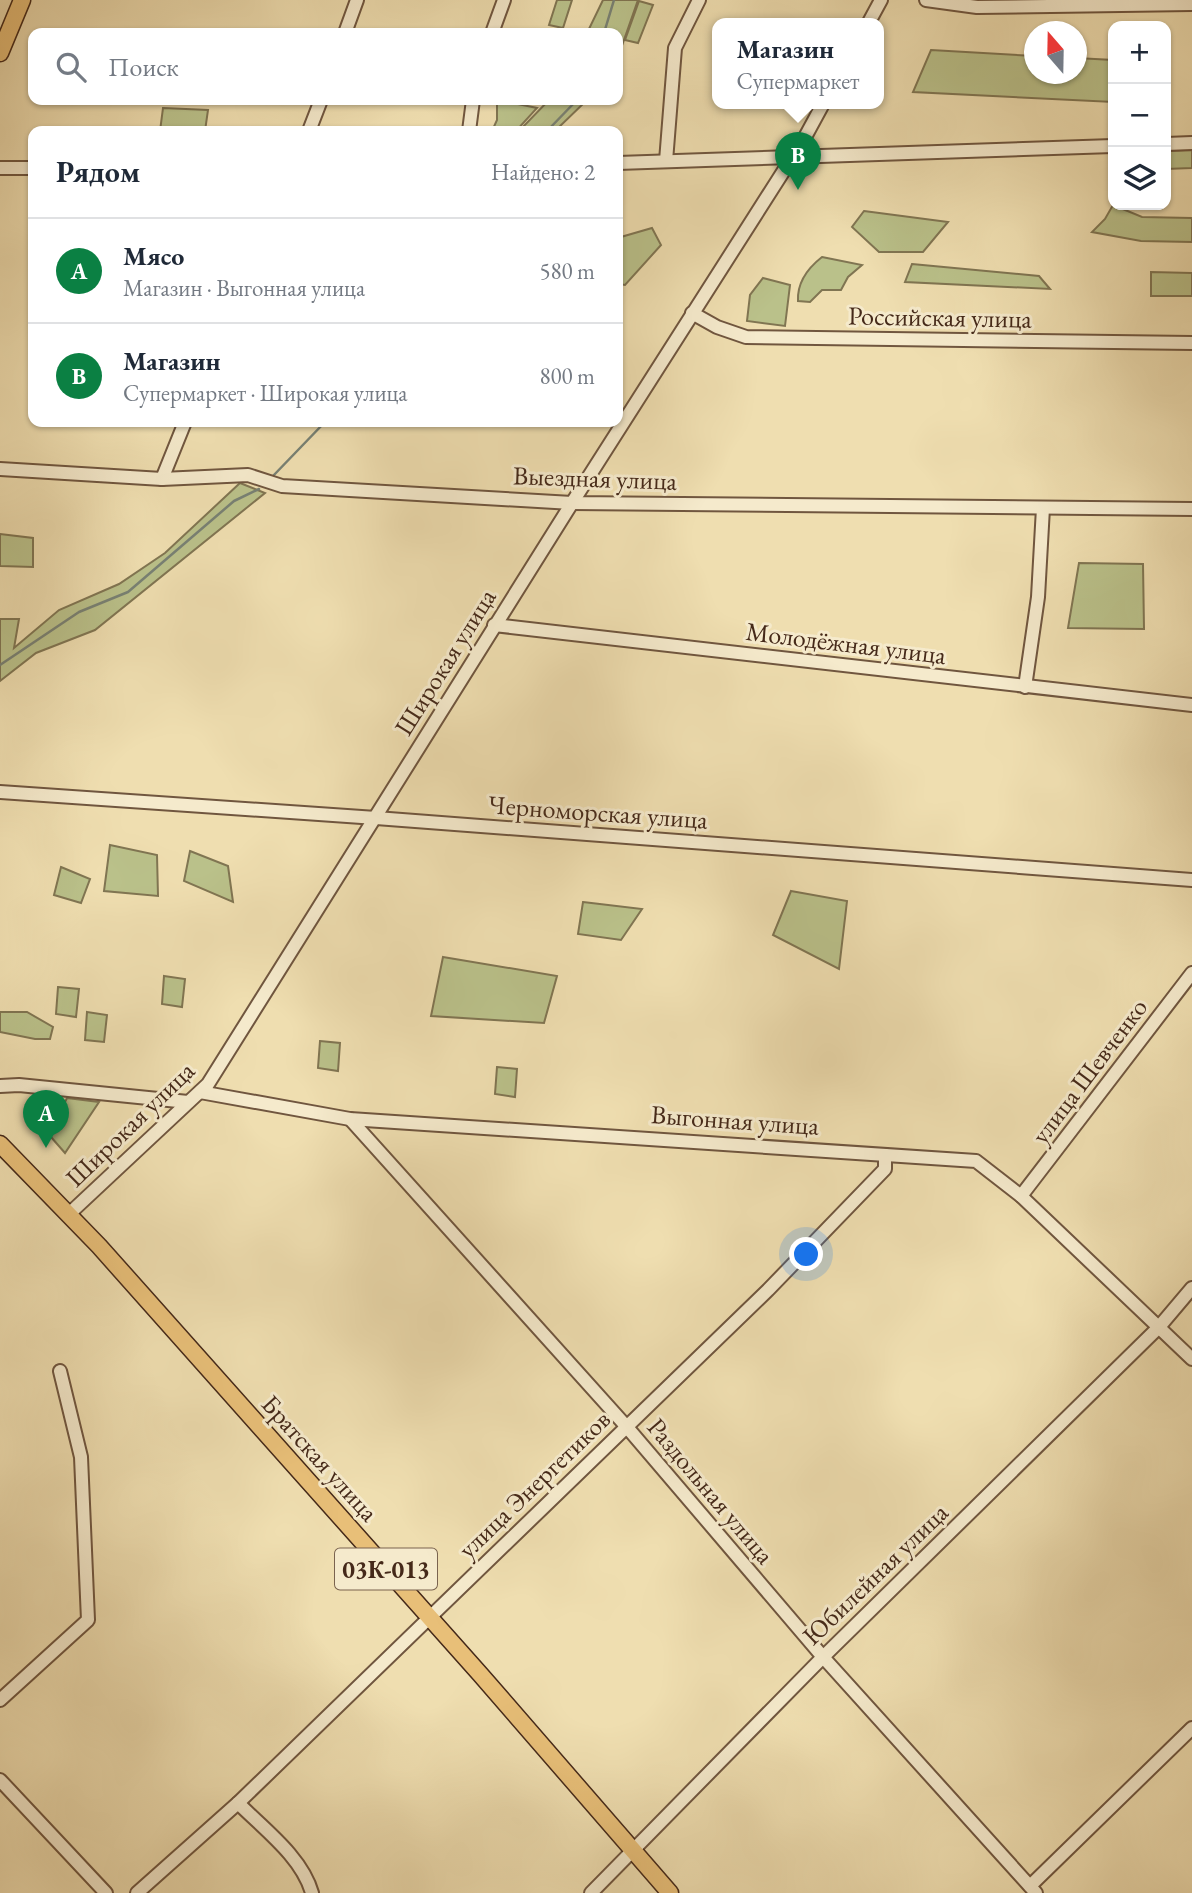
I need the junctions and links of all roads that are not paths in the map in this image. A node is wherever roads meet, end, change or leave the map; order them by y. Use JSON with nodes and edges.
{"nodes":[{"id":1,"x":22,"y":0,"type":"edge"},
{"id":2,"x":357,"y":0,"type":"edge"},
{"id":3,"x":504,"y":0,"type":"edge"},
{"id":4,"x":699,"y":0,"type":"edge"},
{"id":5,"x":881,"y":0,"type":"edge"},
{"id":6,"x":926,"y":0,"type":"edge"},
{"id":7,"x":1192,"y":4,"type":"edge"},
{"id":8,"x":871,"y":18,"type":"edge"},
{"id":9,"x":347,"y":28,"type":"edge"},
{"id":10,"x":494,"y":28,"type":"edge"},
{"id":11,"x":0,"y":53,"type":"edge"},
{"id":12,"x":319,"y":105,"type":"edge"},
{"id":13,"x":472,"y":105,"type":"edge"},
{"id":14,"x":821,"y":109,"type":"edge"},
{"id":15,"x":311,"y":126,"type":"edge"},
{"id":16,"x":470,"y":126,"type":"edge"},
{"id":17,"x":1192,"y":143,"type":"edge"},
{"id":18,"x":1171,"y":144,"type":"edge"},
{"id":19,"x":1108,"y":146,"type":"edge"},
{"id":20,"x":792,"y":158,"type":"junction"},
{"id":21,"x":666,"y":161,"type":"junction"},
{"id":22,"x":623,"y":163,"type":"edge"},
{"id":23,"x":0,"y":168,"type":"edge"},
{"id":24,"x":28,"y":168,"type":"edge"},
{"id":25,"x":692,"y":313,"type":"junction"},
{"id":26,"x":1192,"y":343,"type":"edge"},
{"id":27,"x":623,"y":422,"type":"edge"},
{"id":28,"x":184,"y":427,"type":"edge"},
{"id":29,"x":620,"y":427,"type":"edge"},
{"id":30,"x":0,"y":469,"type":"edge"},
{"id":31,"x":162,"y":479,"type":"junction"},
{"id":32,"x":572,"y":503,"type":"junction"},
{"id":33,"x":1043,"y":508,"type":"junction"},
{"id":34,"x":1192,"y":509,"type":"edge"},
{"id":35,"x":494,"y":625,"type":"junction"},
{"id":36,"x":1025,"y":687,"type":"junction"},
{"id":37,"x":1192,"y":705,"type":"edge"},
{"id":38,"x":0,"y":792,"type":"edge"},
{"id":39,"x":376,"y":818,"type":"junction"},
{"id":40,"x":1192,"y":880,"type":"edge"},
{"id":41,"x":1190,"y":980,"type":"edge"},
{"id":42,"x":0,"y":1086,"type":"edge"},
{"id":43,"x":200,"y":1092,"type":"junction"},
{"id":44,"x":188,"y":1102,"type":"junction"},
{"id":45,"x":350,"y":1119,"type":"junction"},
{"id":46,"x":0,"y":1144,"type":"edge"},
{"id":47,"x":885,"y":1155,"type":"junction"},
{"id":48,"x":1021,"y":1196,"type":"junction"},
{"id":49,"x":69,"y":1214,"type":"junction"},
{"id":50,"x":1192,"y":1289,"type":"edge"},
{"id":51,"x":1159,"y":1327,"type":"junction"},
{"id":52,"x":1192,"y":1359,"type":"edge"},
{"id":53,"x":61,"y":1371,"type":"dead end"},
{"id":54,"x":626,"y":1426,"type":"junction"},
{"id":55,"x":430,"y":1618,"type":"junction"},
{"id":56,"x":822,"y":1657,"type":"junction"},
{"id":57,"x":0,"y":1700,"type":"edge"},
{"id":58,"x":1192,"y":1727,"type":"edge"},
{"id":59,"x":0,"y":1780,"type":"edge"},
{"id":60,"x":238,"y":1803,"type":"junction"},
{"id":61,"x":635,"y":1851,"type":"junction"},
{"id":62,"x":1033,"y":1890,"type":"edge"},
{"id":63,"x":106,"y":1893,"type":"edge"},
{"id":64,"x":137,"y":1893,"type":"edge"},
{"id":65,"x":312,"y":1893,"type":"edge"},
{"id":66,"x":591,"y":1893,"type":"edge"},
{"id":67,"x":670,"y":1893,"type":"edge"}],
"edges":[{"from":1,"to":11,"type":"main road"},
{"from":2,"to":9,"type":"street"},
{"from":3,"to":10,"type":"street"},
{"from":4,"to":21,"type":"street"},
{"from":5,"to":8,"type":"street"},
{"from":6,"to":7,"type":"street"},
{"from":12,"to":15,"type":"street"},
{"from":13,"to":16,"type":"street"},
{"from":14,"to":20,"type":"street","name":"Широкая улица"},
{"from":17,"to":18,"type":"street"},
{"from":19,"to":20,"type":"street"},
{"from":20,"to":21,"type":"street"},
{"from":20,"to":25,"type":"street","name":"Широкая улица"},
{"from":21,"to":22,"type":"street"},
{"from":23,"to":24,"type":"street"},
{"from":25,"to":26,"type":"street","name":"Российская улица"},
{"from":25,"to":27,"type":"street","name":"Широкая улица"},
{"from":28,"to":31,"type":"street"},
{"from":29,"to":32,"type":"street","name":"Широкая улица"},
{"from":30,"to":31,"type":"street","name":"Выездная улица"},
{"from":31,"to":32,"type":"street","name":"Выездная улица"},
{"from":32,"to":33,"type":"street","name":"Выездная улица"},
{"from":32,"to":35,"type":"street","name":"Широкая улица"},
{"from":33,"to":34,"type":"street","name":"Выездная улица"},
{"from":33,"to":36,"type":"street"},
{"from":35,"to":36,"type":"street","name":"Молодёжная улица"},
{"from":35,"to":39,"type":"street","name":"Широкая улица"},
{"from":36,"to":37,"type":"street","name":"Молодёжная улица"},
{"from":38,"to":39,"type":"street","name":"Черноморская улица"},
{"from":39,"to":40,"type":"street","name":"Черноморская улица"},
{"from":39,"to":43,"type":"street","name":"Широкая улица"},
{"from":41,"to":48,"type":"street","name":"улица Шевченко"},
{"from":42,"to":44,"type":"street"},
{"from":43,"to":44,"type":"street","name":"Широкая улица"},
{"from":43,"to":45,"type":"street","name":"Выгонная улица"},
{"from":44,"to":49,"type":"street","name":"Широкая улица"},
{"from":45,"to":47,"type":"street","name":"Выгонная улица"},
{"from":45,"to":54,"type":"street","name":"Раздольная улица"},
{"from":46,"to":49,"type":"main road","number":"03К-013"},
{"from":47,"to":48,"type":"street","name":"Выгонная улица"},
{"from":47,"to":54,"type":"street","name":"улица Энергетиков"},
{"from":48,"to":51,"type":"street","name":"Выгонная улица"},
{"from":49,"to":55,"type":"main road","name":"Братская улица","number":"03К-013"},
{"from":50,"to":51,"type":"street","name":"Юбилейная улица"},
{"from":51,"to":52,"type":"street","name":"Выгонная улица"},
{"from":51,"to":56,"type":"street","name":"Юбилейная улица"},
{"from":53,"to":57,"type":"street"},
{"from":54,"to":55,"type":"street","name":"улица Энергетиков"},
{"from":54,"to":56,"type":"street","name":"Раздольная улица"},
{"from":55,"to":60,"type":"street","name":"улица Энергетиков"},
{"from":55,"to":61,"type":"main road","name":"Братская улица","number":"03К-013"},
{"from":56,"to":61,"type":"street","name":"Юбилейная улица"},
{"from":56,"to":62,"type":"street","name":"Раздольная улица"},
{"from":58,"to":62,"type":"street"},
{"from":59,"to":63,"type":"street"},
{"from":60,"to":64,"type":"street","name":"улица Энергетиков"},
{"from":60,"to":65,"type":"street"},
{"from":61,"to":66,"type":"street","name":"Юбилейная улица"},
{"from":61,"to":67,"type":"main road","name":"Братская улица","number":"03К-013"}]}
